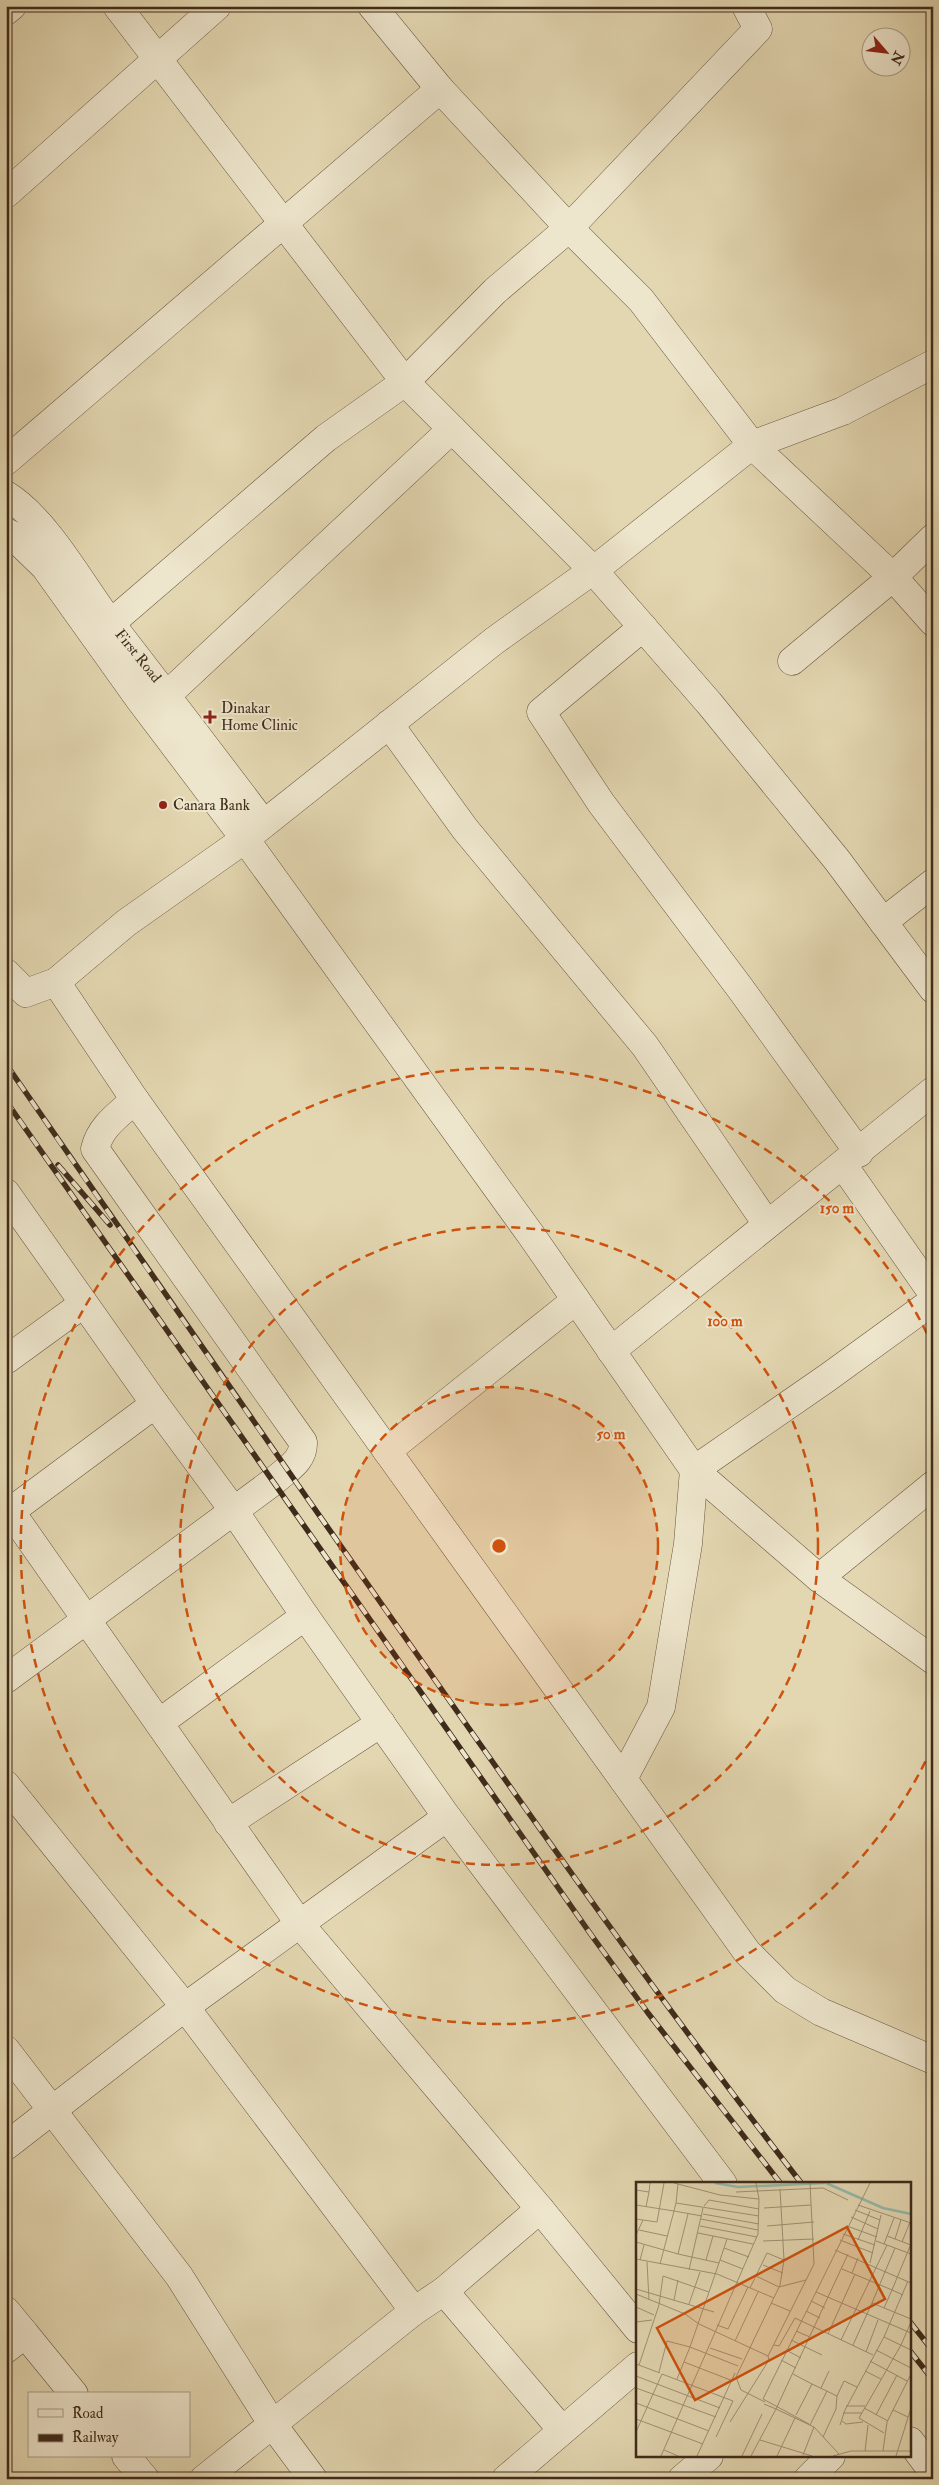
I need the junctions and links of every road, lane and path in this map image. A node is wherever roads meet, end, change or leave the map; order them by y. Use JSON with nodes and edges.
{"nodes":[{"id":1,"x":12,"y":6,"type":"edge"},
{"id":2,"x":117,"y":6,"type":"edge"},
{"id":3,"x":217,"y":6,"type":"edge"},
{"id":4,"x":372,"y":6,"type":"edge"},
{"id":5,"x":746,"y":6,"type":"edge"},
{"id":6,"x":6,"y":11,"type":"edge"},
{"id":7,"x":158,"y":59,"type":"junction"},
{"id":8,"x":440,"y":89,"type":"junction"},
{"id":9,"x":6,"y":194,"type":"edge"},
{"id":10,"x":284,"y":221,"type":"junction"},
{"id":11,"x":569,"y":228,"type":"junction"},
{"id":12,"x":933,"y":364,"type":"edge"},
{"id":13,"x":405,"y":382,"type":"junction"},
{"id":14,"x":452,"y":429,"type":"junction"},
{"id":15,"x":752,"y":445,"type":"junction"},
{"id":16,"x":6,"y":461,"type":"edge"},
{"id":17,"x":6,"y":495,"type":"edge"},
{"id":18,"x":6,"y":532,"type":"edge"},
{"id":19,"x":933,"y":538,"type":"edge"},
{"id":20,"x":593,"y":570,"type":"junction"},
{"id":21,"x":893,"y":577,"type":"junction"},
{"id":22,"x":933,"y":622,"type":"edge"},
{"id":23,"x":111,"y":623,"type":"junction"},
{"id":24,"x":643,"y":627,"type":"junction"},
{"id":25,"x":792,"y":661,"type":"dead end"},
{"id":26,"x":168,"y":694,"type":"junction"},
{"id":27,"x":390,"y":724,"type":"junction"},
{"id":28,"x":254,"y":831,"type":"junction"},
{"id":29,"x":933,"y":883,"type":"edge"},
{"id":30,"x":883,"y":922,"type":"junction"},
{"id":31,"x":6,"y":973,"type":"edge"},
{"id":32,"x":56,"y":982,"type":"junction"},
{"id":33,"x":933,"y":989,"type":"edge"},
{"id":34,"x":933,"y":1091,"type":"edge"},
{"id":35,"x":134,"y":1100,"type":"junction"},
{"id":36,"x":851,"y":1159,"type":"junction"},
{"id":37,"x":8,"y":1198,"type":"edge"},
{"id":38,"x":767,"y":1224,"type":"junction"},
{"id":39,"x":933,"y":1294,"type":"edge"},
{"id":40,"x":576,"y":1300,"type":"junction"},
{"id":41,"x":933,"y":1301,"type":"edge"},
{"id":42,"x":84,"y":1304,"type":"junction"},
{"id":43,"x":611,"y":1351,"type":"junction"},
{"id":44,"x":6,"y":1360,"type":"edge"},
{"id":45,"x":155,"y":1404,"type":"junction"},
{"id":46,"x":388,"y":1451,"type":"junction"},
{"id":47,"x":694,"y":1470,"type":"junction"},
{"id":48,"x":933,"y":1485,"type":"edge"},
{"id":49,"x":9,"y":1508,"type":"edge"},
{"id":50,"x":234,"y":1510,"type":"junction"},
{"id":51,"x":819,"y":1578,"type":"junction"},
{"id":52,"x":305,"y":1616,"type":"junction"},
{"id":53,"x":87,"y":1619,"type":"junction"},
{"id":54,"x":933,"y":1660,"type":"edge"},
{"id":55,"x":6,"y":1679,"type":"edge"},
{"id":56,"x":159,"y":1723,"type":"junction"},
{"id":57,"x":381,"y":1723,"type":"junction"},
{"id":58,"x":623,"y":1779,"type":"junction"},
{"id":59,"x":6,"y":1785,"type":"edge"},
{"id":60,"x":448,"y":1817,"type":"junction"},
{"id":61,"x":228,"y":1823,"type":"junction"},
{"id":62,"x":299,"y":1923,"type":"junction"},
{"id":63,"x":184,"y":2007,"type":"junction"},
{"id":64,"x":6,"y":2050,"type":"edge"},
{"id":65,"x":933,"y":2060,"type":"edge"},
{"id":66,"x":52,"y":2109,"type":"junction"},
{"id":67,"x":6,"y":2146,"type":"edge"},
{"id":68,"x":722,"y":2182,"type":"edge"},
{"id":69,"x":540,"y":2209,"type":"junction"},
{"id":70,"x":444,"y":2291,"type":"junction"},
{"id":71,"x":6,"y":2311,"type":"edge"},
{"id":72,"x":414,"y":2312,"type":"junction"},
{"id":73,"x":636,"y":2327,"type":"edge"},
{"id":74,"x":16,"y":2342,"type":"edge"},
{"id":75,"x":636,"y":2368,"type":"edge"},
{"id":76,"x":72,"y":2392,"type":"edge"},
{"id":77,"x":273,"y":2425,"type":"junction"},
{"id":78,"x":562,"y":2430,"type":"junction"},
{"id":79,"x":912,"y":2444,"type":"edge"},
{"id":80,"x":128,"y":2458,"type":"edge"},
{"id":81,"x":707,"y":2458,"type":"edge"},
{"id":82,"x":829,"y":2458,"type":"edge"},
{"id":83,"x":933,"y":2472,"type":"edge"},
{"id":84,"x":145,"y":2479,"type":"edge"},
{"id":85,"x":204,"y":2479,"type":"edge"},
{"id":86,"x":313,"y":2479,"type":"edge"},
{"id":87,"x":506,"y":2479,"type":"edge"},
{"id":88,"x":682,"y":2479,"type":"edge"},
{"id":89,"x":808,"y":2479,"type":"edge"}],
"edges":[{"from":1,"to":6,"type":"street"},
{"from":2,"to":7,"type":"street"},
{"from":3,"to":7,"type":"street"},
{"from":4,"to":8,"type":"street"},
{"from":5,"to":11,"type":"street"},
{"from":7,"to":9,"type":"street"},
{"from":7,"to":10,"type":"street"},
{"from":8,"to":10,"type":"street"},
{"from":8,"to":11,"type":"street"},
{"from":10,"to":13,"type":"street"},
{"from":10,"to":16,"type":"street"},
{"from":11,"to":13,"type":"street"},
{"from":11,"to":15,"type":"street"},
{"from":12,"to":15,"type":"street"},
{"from":13,"to":14,"type":"street"},
{"from":13,"to":23,"type":"street"},
{"from":14,"to":20,"type":"street"},
{"from":14,"to":26,"type":"street"},
{"from":15,"to":20,"type":"street"},
{"from":15,"to":21,"type":"street"},
{"from":17,"to":23,"type":"street","name":"First Road"},
{"from":18,"to":28,"type":"street"},
{"from":19,"to":21,"type":"street"},
{"from":20,"to":24,"type":"street"},
{"from":20,"to":27,"type":"street"},
{"from":21,"to":22,"type":"street"},
{"from":21,"to":25,"type":"street"},
{"from":23,"to":26,"type":"street","name":"First Road"},
{"from":24,"to":30,"type":"street"},
{"from":24,"to":36,"type":"street"},
{"from":26,"to":28,"type":"street","name":"First Road"},
{"from":27,"to":28,"type":"street"},
{"from":27,"to":38,"type":"street"},
{"from":28,"to":32,"type":"street"},
{"from":28,"to":40,"type":"street"},
{"from":29,"to":30,"type":"street"},
{"from":30,"to":33,"type":"street"},
{"from":31,"to":32,"type":"street"},
{"from":32,"to":35,"type":"street"},
{"from":34,"to":36,"type":"street"},
{"from":35,"to":46,"type":"street"},
{"from":35,"to":50,"type":"street"},
{"from":36,"to":38,"type":"street"},
{"from":36,"to":39,"type":"street"},
{"from":37,"to":42,"type":"street"},
{"from":38,"to":43,"type":"street"},
{"from":40,"to":43,"type":"street"},
{"from":40,"to":46,"type":"street"},
{"from":41,"to":47,"type":"street"},
{"from":42,"to":44,"type":"street"},
{"from":42,"to":45,"type":"street"},
{"from":43,"to":47,"type":"street"},
{"from":45,"to":49,"type":"street"},
{"from":45,"to":50,"type":"street"},
{"from":46,"to":58,"type":"street"},
{"from":47,"to":51,"type":"street"},
{"from":47,"to":58,"type":"street"},
{"from":48,"to":51,"type":"street"},
{"from":49,"to":53,"type":"street"},
{"from":50,"to":52,"type":"street"},
{"from":50,"to":53,"type":"street"},
{"from":51,"to":54,"type":"street"},
{"from":52,"to":56,"type":"street"},
{"from":52,"to":57,"type":"street"},
{"from":53,"to":55,"type":"street"},
{"from":53,"to":56,"type":"street"},
{"from":56,"to":61,"type":"street"},
{"from":57,"to":60,"type":"street"},
{"from":57,"to":61,"type":"street"},
{"from":58,"to":65,"type":"street"},
{"from":59,"to":63,"type":"street"},
{"from":60,"to":62,"type":"street"},
{"from":60,"to":68,"type":"street"},
{"from":61,"to":62,"type":"street"},
{"from":62,"to":63,"type":"street"},
{"from":62,"to":69,"type":"street"},
{"from":63,"to":66,"type":"street"},
{"from":63,"to":72,"type":"street"},
{"from":64,"to":66,"type":"street"},
{"from":66,"to":67,"type":"street"},
{"from":66,"to":77,"type":"street"},
{"from":69,"to":70,"type":"street"},
{"from":69,"to":73,"type":"street"},
{"from":70,"to":72,"type":"street"},
{"from":70,"to":78,"type":"street"},
{"from":71,"to":74,"type":"street"},
{"from":72,"to":77,"type":"street"},
{"from":74,"to":76,"type":"street"},
{"from":75,"to":78,"type":"street"},
{"from":77,"to":85,"type":"street"},
{"from":77,"to":86,"type":"street"},
{"from":78,"to":87,"type":"street"},
{"from":79,"to":83,"type":"street"},
{"from":80,"to":84,"type":"street"},
{"from":81,"to":88,"type":"street"},
{"from":82,"to":89,"type":"street"}]}
